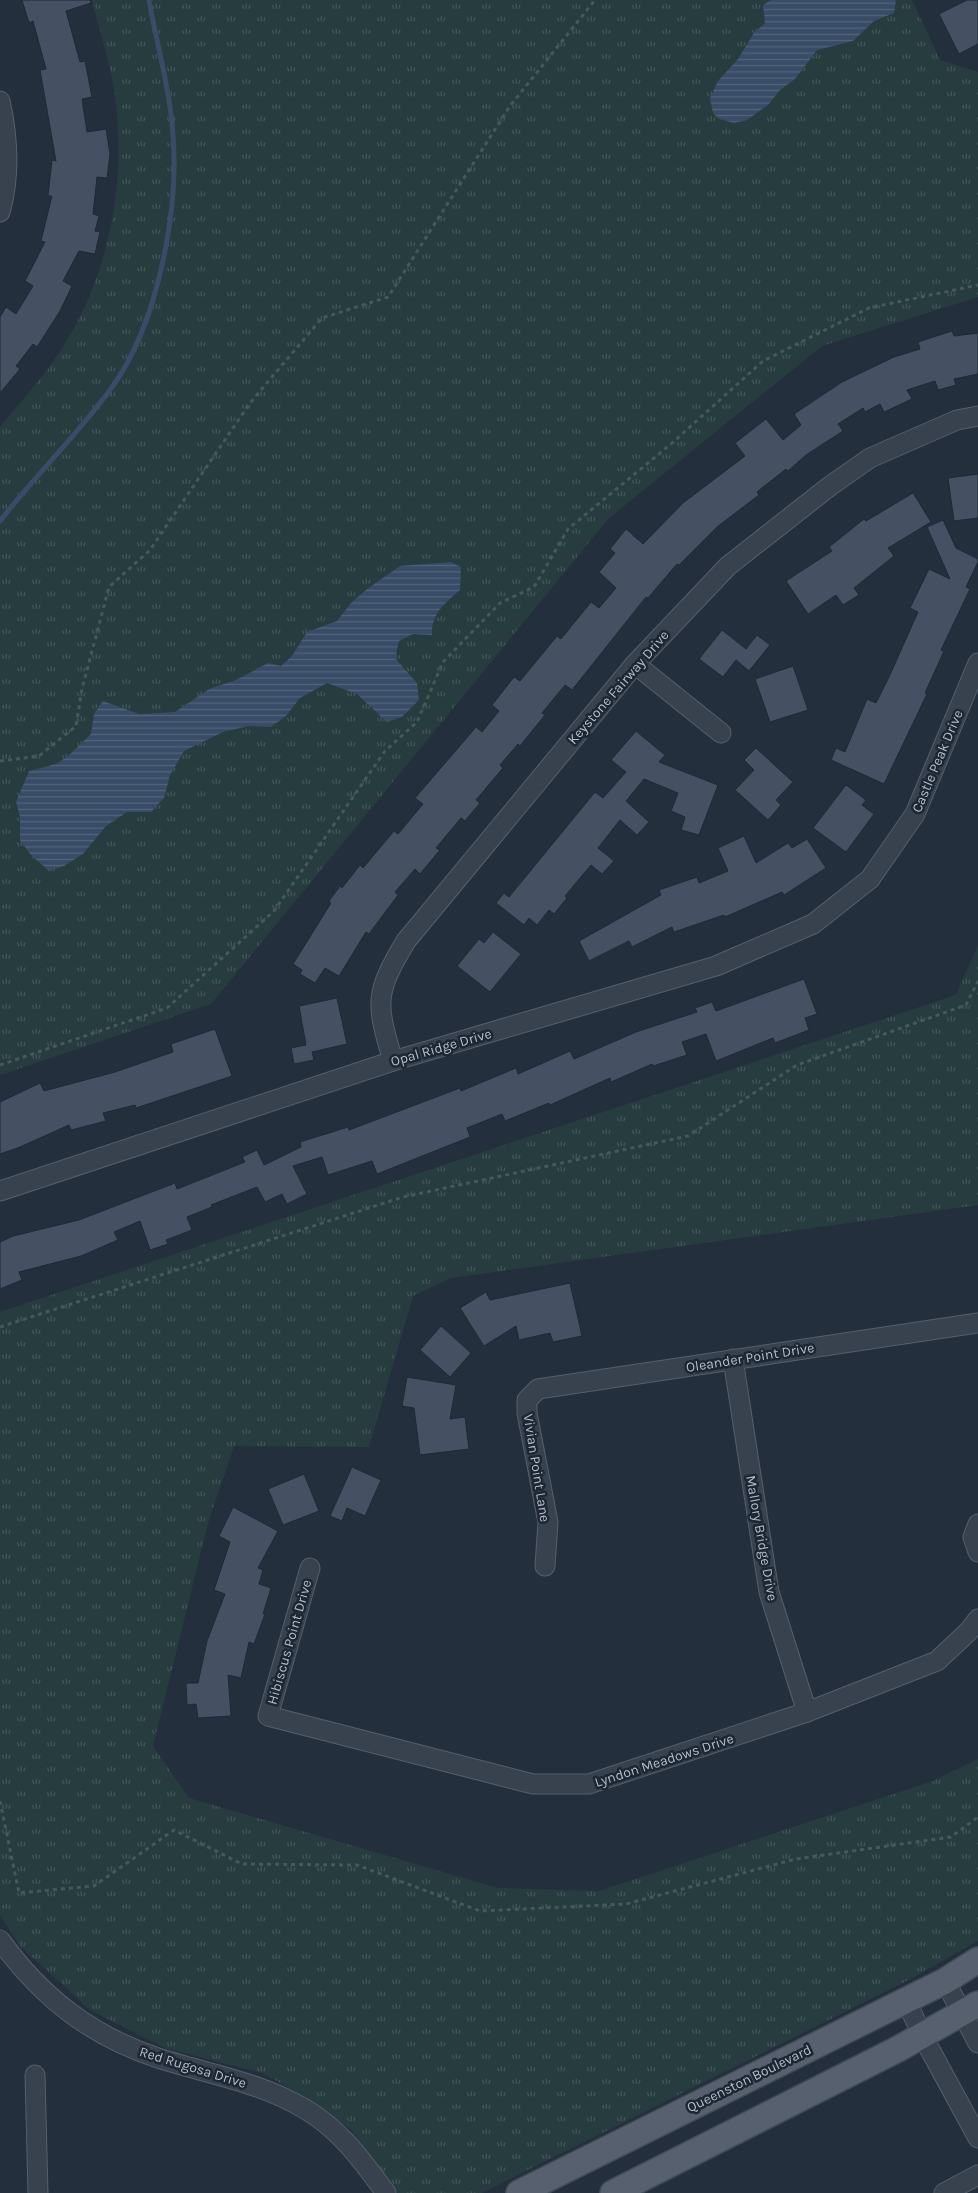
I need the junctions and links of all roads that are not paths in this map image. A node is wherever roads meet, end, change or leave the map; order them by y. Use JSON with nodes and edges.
{"nodes":[{"id":1,"x":0,"y":101,"type":"edge"},
{"id":2,"x":0,"y":212,"type":"edge"},
{"id":3,"x":978,"y":416,"type":"edge"},
{"id":4,"x":978,"y":663,"type":"edge"},
{"id":5,"x":635,"y":664,"type":"junction"},
{"id":6,"x":721,"y":733,"type":"dead end"},
{"id":7,"x":870,"y":879,"type":"joint"},
{"id":8,"x":393,"y":1061,"type":"junction"},
{"id":9,"x":0,"y":1191,"type":"edge"},
{"id":10,"x":978,"y":1323,"type":"edge"},
{"id":11,"x":733,"y":1359,"type":"junction"},
{"id":12,"x":527,"y":1400,"type":"joint"},
{"id":13,"x":978,"y":1524,"type":"edge"},
{"id":14,"x":978,"y":1552,"type":"edge"},
{"id":15,"x":545,"y":1566,"type":"dead end"},
{"id":16,"x":310,"y":1568,"type":"dead end"},
{"id":17,"x":978,"y":1620,"type":"edge"},
{"id":18,"x":807,"y":1712,"type":"junction"},
{"id":19,"x":268,"y":1716,"type":"joint"},
{"id":20,"x":0,"y":1940,"type":"edge"},
{"id":21,"x":978,"y":1960,"type":"edge"},
{"id":22,"x":945,"y":1981,"type":"junction"},
{"id":23,"x":906,"y":2000,"type":"junction"},
{"id":24,"x":970,"y":2009,"type":"edge"},
{"id":25,"x":922,"y":2035,"type":"junction"},
{"id":26,"x":978,"y":2043,"type":"edge"},
{"id":27,"x":35,"y":2075,"type":"dead end"},
{"id":28,"x":978,"y":2138,"type":"edge"},
{"id":29,"x":978,"y":2174,"type":"edge"},
{"id":30,"x":38,"y":2193,"type":"edge"},
{"id":31,"x":386,"y":2193,"type":"edge"},
{"id":32,"x":519,"y":2193,"type":"edge"},
{"id":33,"x":613,"y":2193,"type":"edge"},
{"id":34,"x":944,"y":2193,"type":"edge"}],
"edges":[{"from":1,"to":2,"type":"street"},
{"from":3,"to":5,"type":"street","name":"Keystone Fairway Drive"},
{"from":4,"to":7,"type":"street","name":"Castle Peak Drive"},
{"from":5,"to":6,"type":"street"},
{"from":5,"to":8,"type":"street","name":"Keystone Fairway Drive"},
{"from":7,"to":8,"type":"street","name":"Opal Ridge Drive"},
{"from":8,"to":9,"type":"street","name":"Opal Ridge Drive"},
{"from":10,"to":11,"type":"street","name":"Oleander Point Drive"},
{"from":11,"to":12,"type":"street","name":"Oleander Point Drive"},
{"from":11,"to":18,"type":"street","name":"Mallory Bridge Drive"},
{"from":12,"to":15,"type":"street","name":"Vivian Point Lane"},
{"from":13,"to":14,"type":"street"},
{"from":16,"to":19,"type":"street","name":"Hibiscus Point Drive"},
{"from":17,"to":18,"type":"street","name":"Lyndon Meadows Drive"},
{"from":18,"to":19,"type":"street","name":"Lyndon Meadows Drive"},
{"from":20,"to":31,"type":"street","name":"Red Rugosa Drive"},
{"from":21,"to":22,"type":"main road","name":"Queenston Boulevard"},
{"from":22,"to":23,"type":"main road","name":"Queenston Boulevard"},
{"from":22,"to":24,"type":"street"},
{"from":23,"to":25,"type":"street"},
{"from":23,"to":32,"type":"main road","name":"Queenston Boulevard"},
{"from":24,"to":25,"type":"main road"},
{"from":24,"to":26,"type":"street"},
{"from":25,"to":28,"type":"street"},
{"from":25,"to":33,"type":"main road"},
{"from":27,"to":30,"type":"street"},
{"from":29,"to":34,"type":"street"}]}
